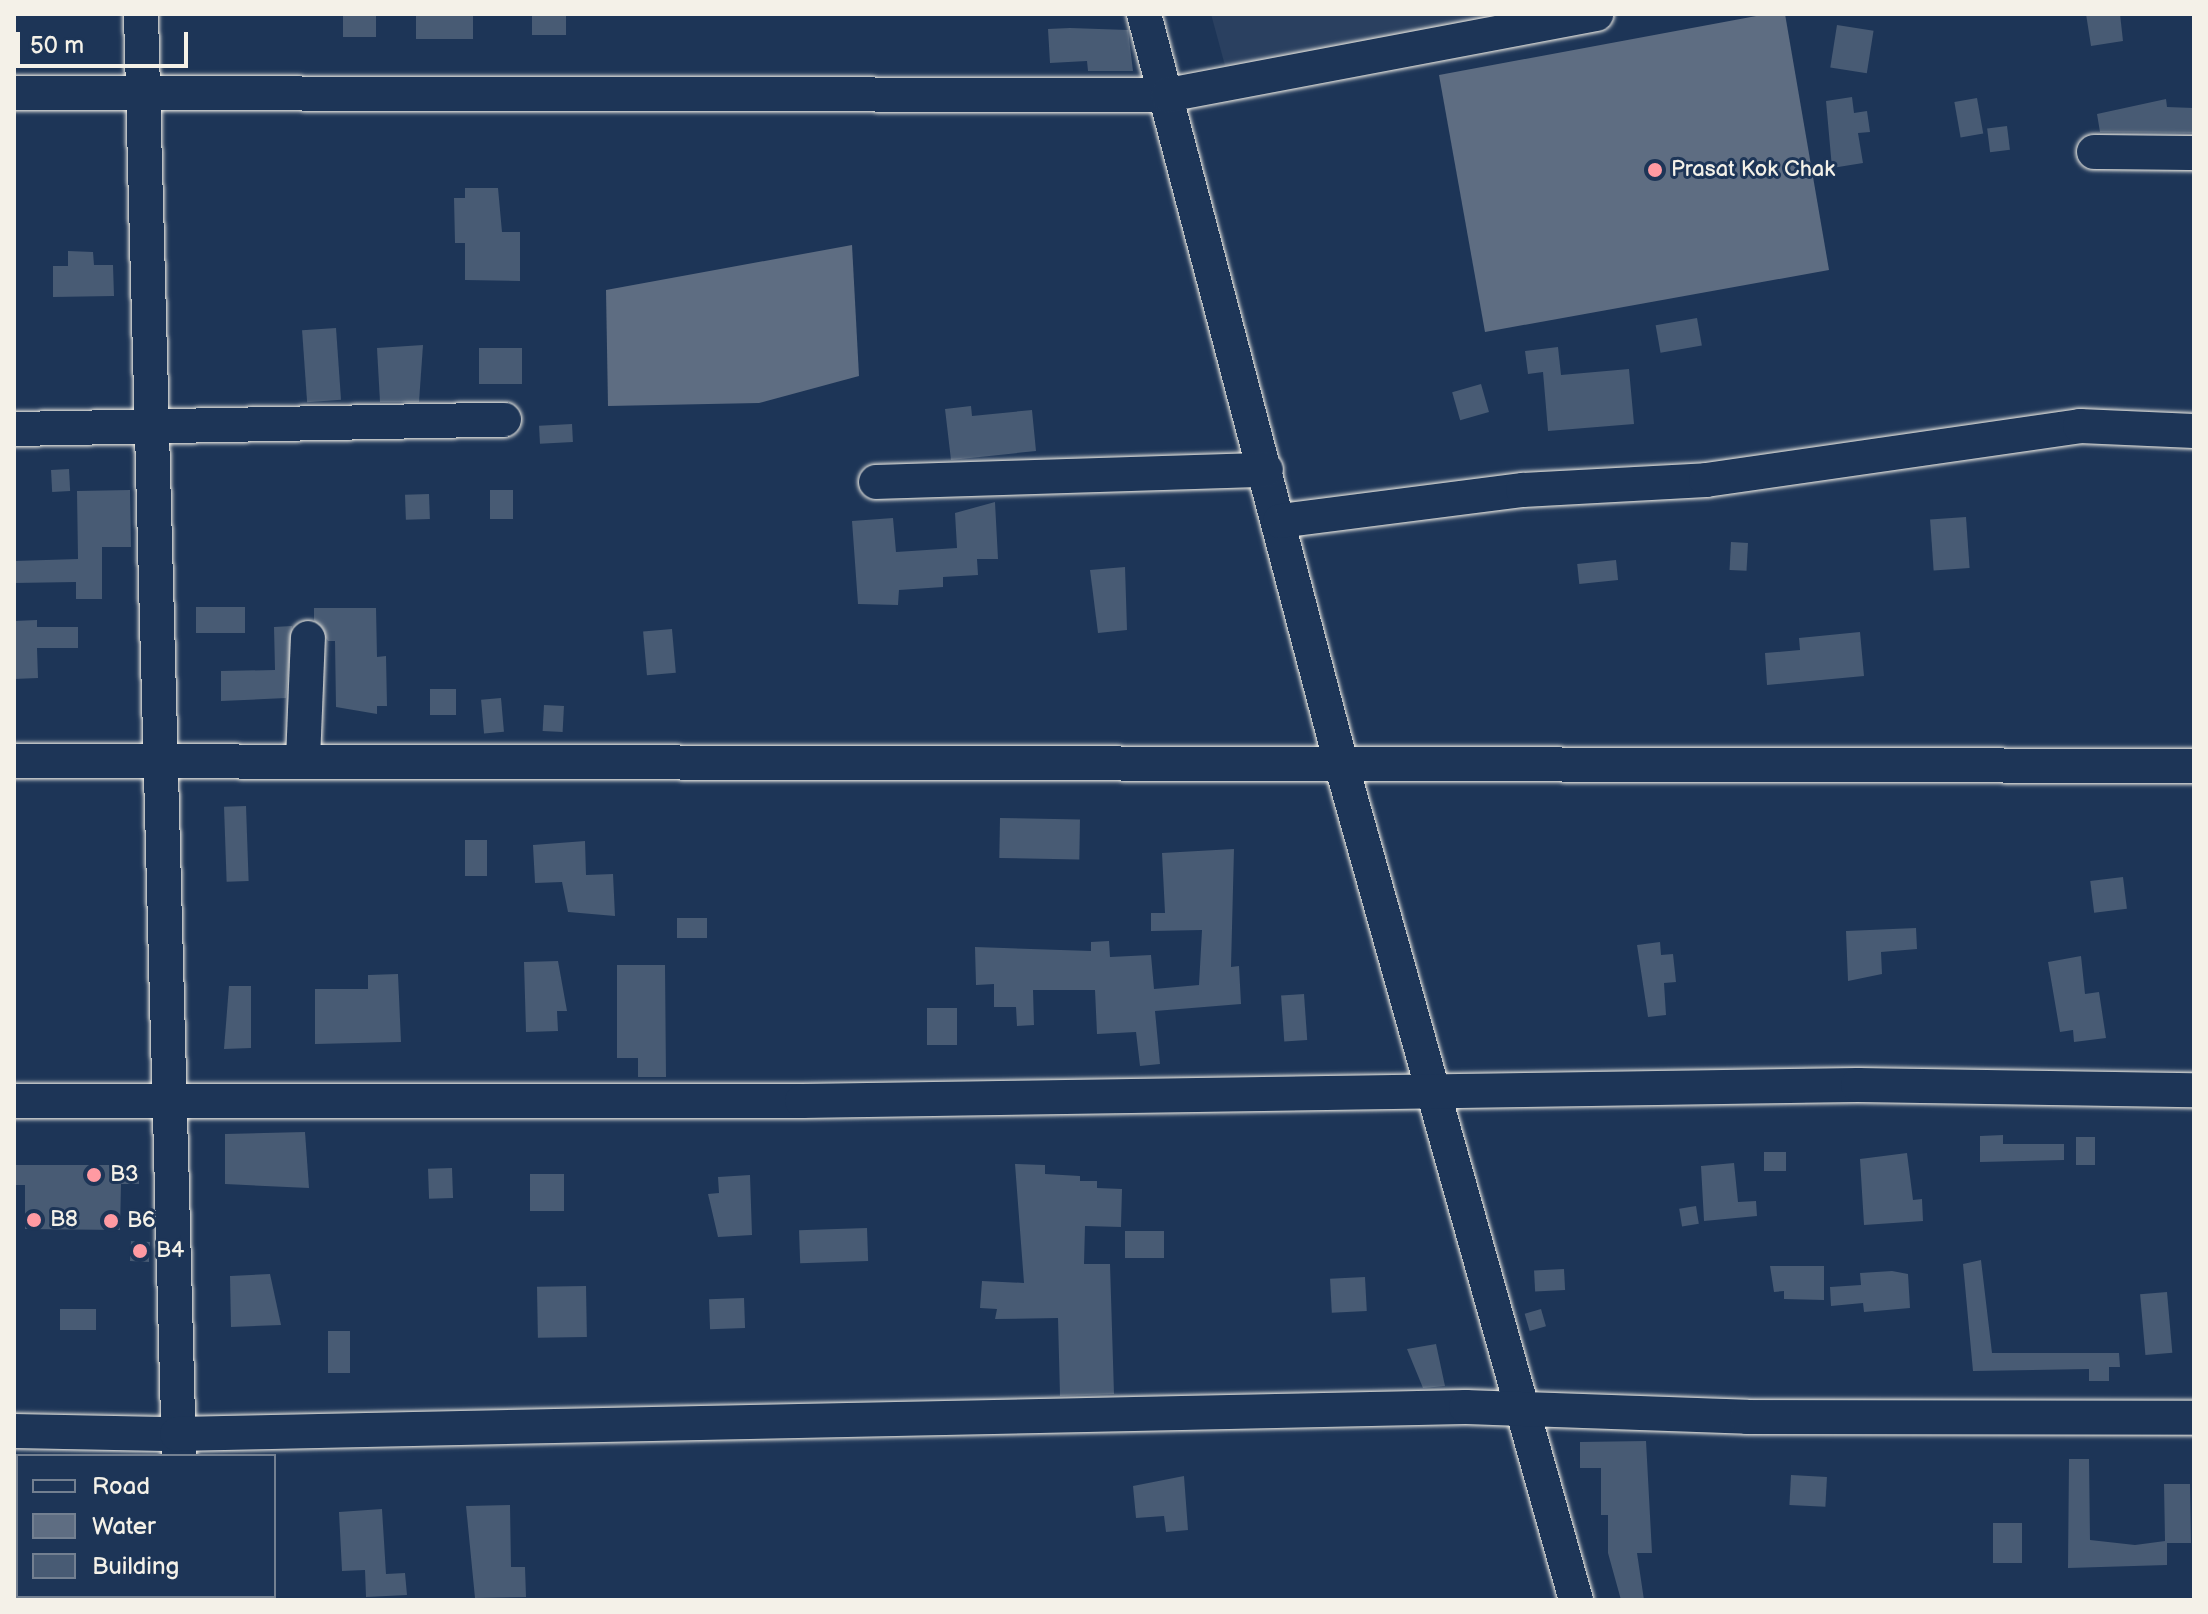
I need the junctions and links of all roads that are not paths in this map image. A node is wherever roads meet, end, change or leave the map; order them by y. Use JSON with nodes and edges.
{"nodes":[{"id":1,"x":141,"y":14,"type":"edge"},
{"id":2,"x":1144,"y":14,"type":"edge"},
{"id":3,"x":1596,"y":14,"type":"edge"},
{"id":4,"x":1186,"y":91,"type":"junction"},
{"id":5,"x":14,"y":93,"type":"edge"},
{"id":6,"x":145,"y":94,"type":"junction"},
{"id":7,"x":2094,"y":152,"type":"dead end"},
{"id":8,"x":2194,"y":153,"type":"edge"},
{"id":9,"x":504,"y":420,"type":"dead end"},
{"id":10,"x":155,"y":427,"type":"junction"},
{"id":11,"x":14,"y":429,"type":"edge"},
{"id":12,"x":2194,"y":431,"type":"edge"},
{"id":13,"x":1266,"y":470,"type":"junction"},
{"id":14,"x":876,"y":482,"type":"dead end"},
{"id":15,"x":1280,"y":521,"type":"junction"},
{"id":16,"x":308,"y":638,"type":"dead end"},
{"id":17,"x":160,"y":759,"type":"junction"},
{"id":18,"x":303,"y":760,"type":"junction"},
{"id":19,"x":14,"y":761,"type":"edge"},
{"id":20,"x":2194,"y":766,"type":"edge"},
{"id":21,"x":1342,"y":767,"type":"junction"},
{"id":22,"x":1431,"y":1088,"type":"junction"},
{"id":23,"x":2194,"y":1090,"type":"edge"},
{"id":24,"x":170,"y":1099,"type":"junction"},
{"id":25,"x":14,"y":1101,"type":"edge"},
{"id":26,"x":1527,"y":1409,"type":"junction"},
{"id":27,"x":2194,"y":1418,"type":"edge"},
{"id":28,"x":14,"y":1431,"type":"edge"},
{"id":29,"x":178,"y":1445,"type":"edge"},
{"id":30,"x":1576,"y":1600,"type":"edge"}],
"edges":[{"from":1,"to":6,"type":"street"},
{"from":2,"to":4,"type":"street"},
{"from":3,"to":4,"type":"street"},
{"from":4,"to":6,"type":"street"},
{"from":4,"to":13,"type":"street"},
{"from":5,"to":6,"type":"street"},
{"from":6,"to":10,"type":"street"},
{"from":7,"to":8,"type":"street"},
{"from":9,"to":10,"type":"street"},
{"from":10,"to":11,"type":"street"},
{"from":10,"to":17,"type":"street"},
{"from":12,"to":15,"type":"street"},
{"from":13,"to":14,"type":"street"},
{"from":13,"to":15,"type":"street"},
{"from":15,"to":21,"type":"street"},
{"from":16,"to":18,"type":"street"},
{"from":17,"to":18,"type":"street"},
{"from":17,"to":19,"type":"street"},
{"from":17,"to":24,"type":"street"},
{"from":18,"to":21,"type":"street"},
{"from":20,"to":21,"type":"street"},
{"from":21,"to":22,"type":"street"},
{"from":22,"to":23,"type":"street"},
{"from":22,"to":24,"type":"street"},
{"from":22,"to":26,"type":"street"},
{"from":24,"to":25,"type":"street"},
{"from":24,"to":29,"type":"street"},
{"from":26,"to":27,"type":"street"},
{"from":26,"to":29,"type":"street"},
{"from":26,"to":30,"type":"street"},
{"from":28,"to":29,"type":"street"}]}
